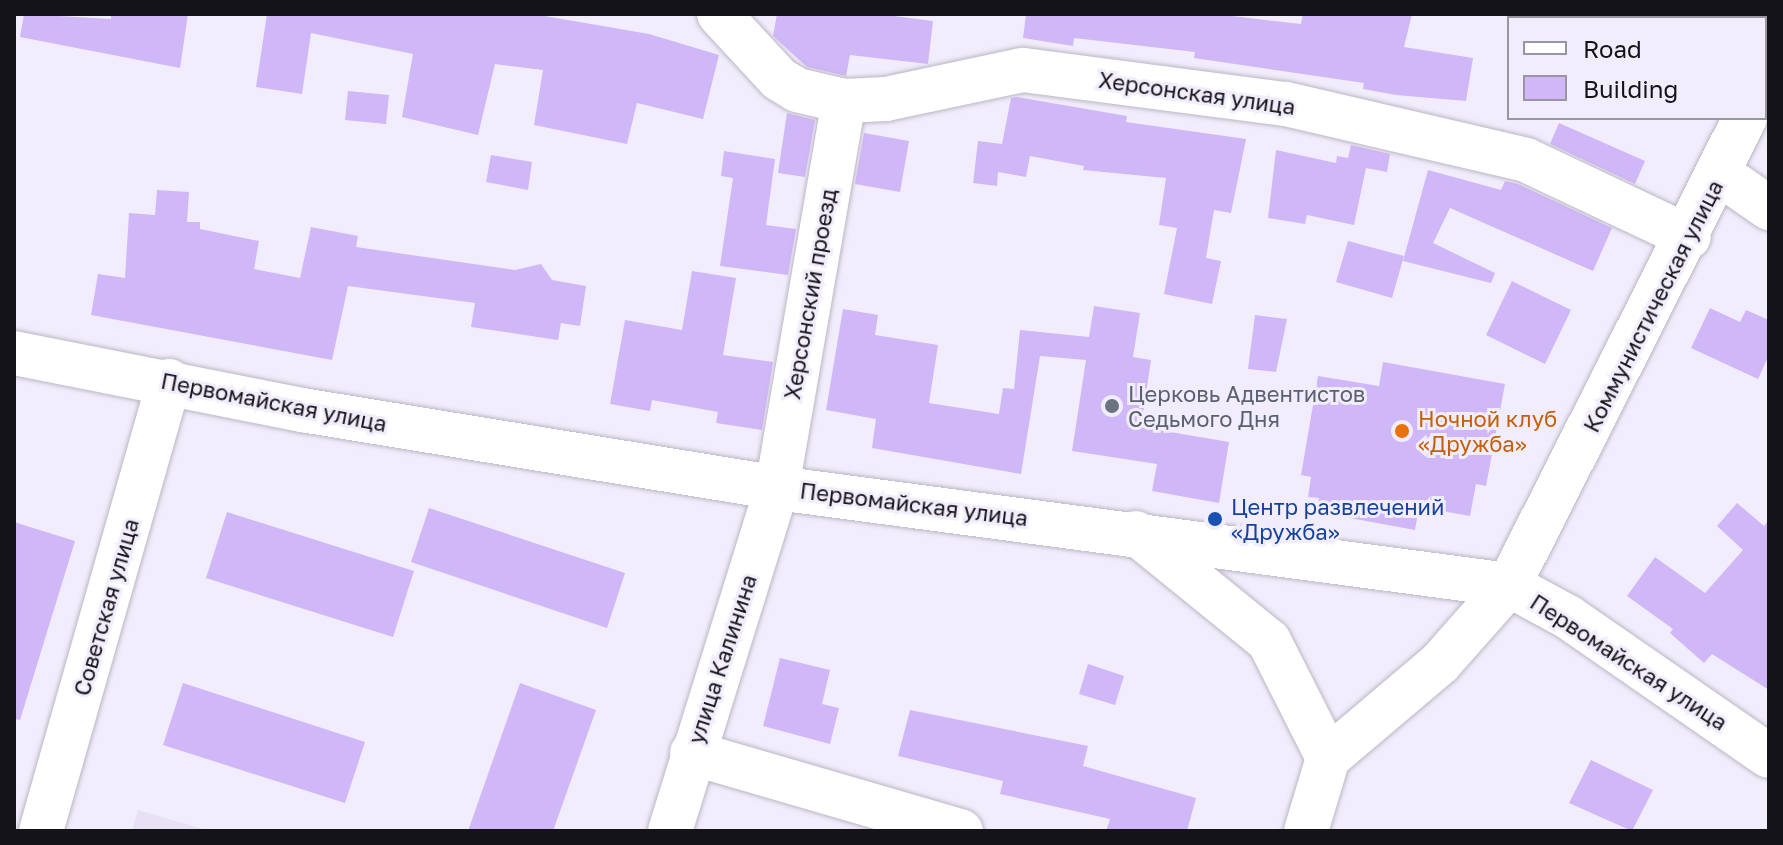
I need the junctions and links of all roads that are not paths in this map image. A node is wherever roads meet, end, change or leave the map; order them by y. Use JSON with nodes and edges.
{"nodes":[{"id":1,"x":719,"y":14,"type":"edge"},
{"id":2,"x":844,"y":101,"type":"junction"},
{"id":3,"x":1744,"y":120,"type":"edge"},
{"id":4,"x":1720,"y":174,"type":"junction"},
{"id":5,"x":1769,"y":208,"type":"edge"},
{"id":6,"x":1689,"y":237,"type":"junction"},
{"id":7,"x":14,"y":353,"type":"edge"},
{"id":8,"x":169,"y":381,"type":"junction"},
{"id":9,"x":777,"y":488,"type":"junction"},
{"id":10,"x":1136,"y":533,"type":"junction"},
{"id":11,"x":1509,"y":585,"type":"junction"},
{"id":12,"x":692,"y":753,"type":"junction"},
{"id":13,"x":1769,"y":756,"type":"edge"},
{"id":14,"x":1328,"y":758,"type":"junction"},
{"id":15,"x":41,"y":831,"type":"edge"},
{"id":16,"x":670,"y":831,"type":"edge"},
{"id":17,"x":961,"y":831,"type":"edge"},
{"id":18,"x":1306,"y":831,"type":"edge"}],
"edges":[{"from":1,"to":2,"type":"street","name":"Херсонская улица"},
{"from":2,"to":6,"type":"street","name":"Херсонская улица"},
{"from":2,"to":9,"type":"street","name":"Херсонский проезд"},
{"from":3,"to":4,"type":"street","name":"Коммунистическая улица"},
{"from":4,"to":5,"type":"street"},
{"from":4,"to":6,"type":"street","name":"Коммунистическая улица"},
{"from":6,"to":11,"type":"street","name":"Коммунистическая улица"},
{"from":7,"to":8,"type":"street","name":"Первомайская улица"},
{"from":8,"to":9,"type":"street","name":"Первомайская улица"},
{"from":8,"to":15,"type":"street","name":"Советская улица"},
{"from":9,"to":10,"type":"street","name":"Первомайская улица"},
{"from":9,"to":12,"type":"street","name":"улица Калинина"},
{"from":10,"to":11,"type":"street","name":"Первомайская улица"},
{"from":10,"to":14,"type":"street"},
{"from":11,"to":13,"type":"street","name":"Первомайская улица"},
{"from":11,"to":14,"type":"street","name":"Коммунистическая улица"},
{"from":12,"to":16,"type":"street","name":"улица Калинина"},
{"from":12,"to":17,"type":"street"},
{"from":14,"to":18,"type":"street"}]}
